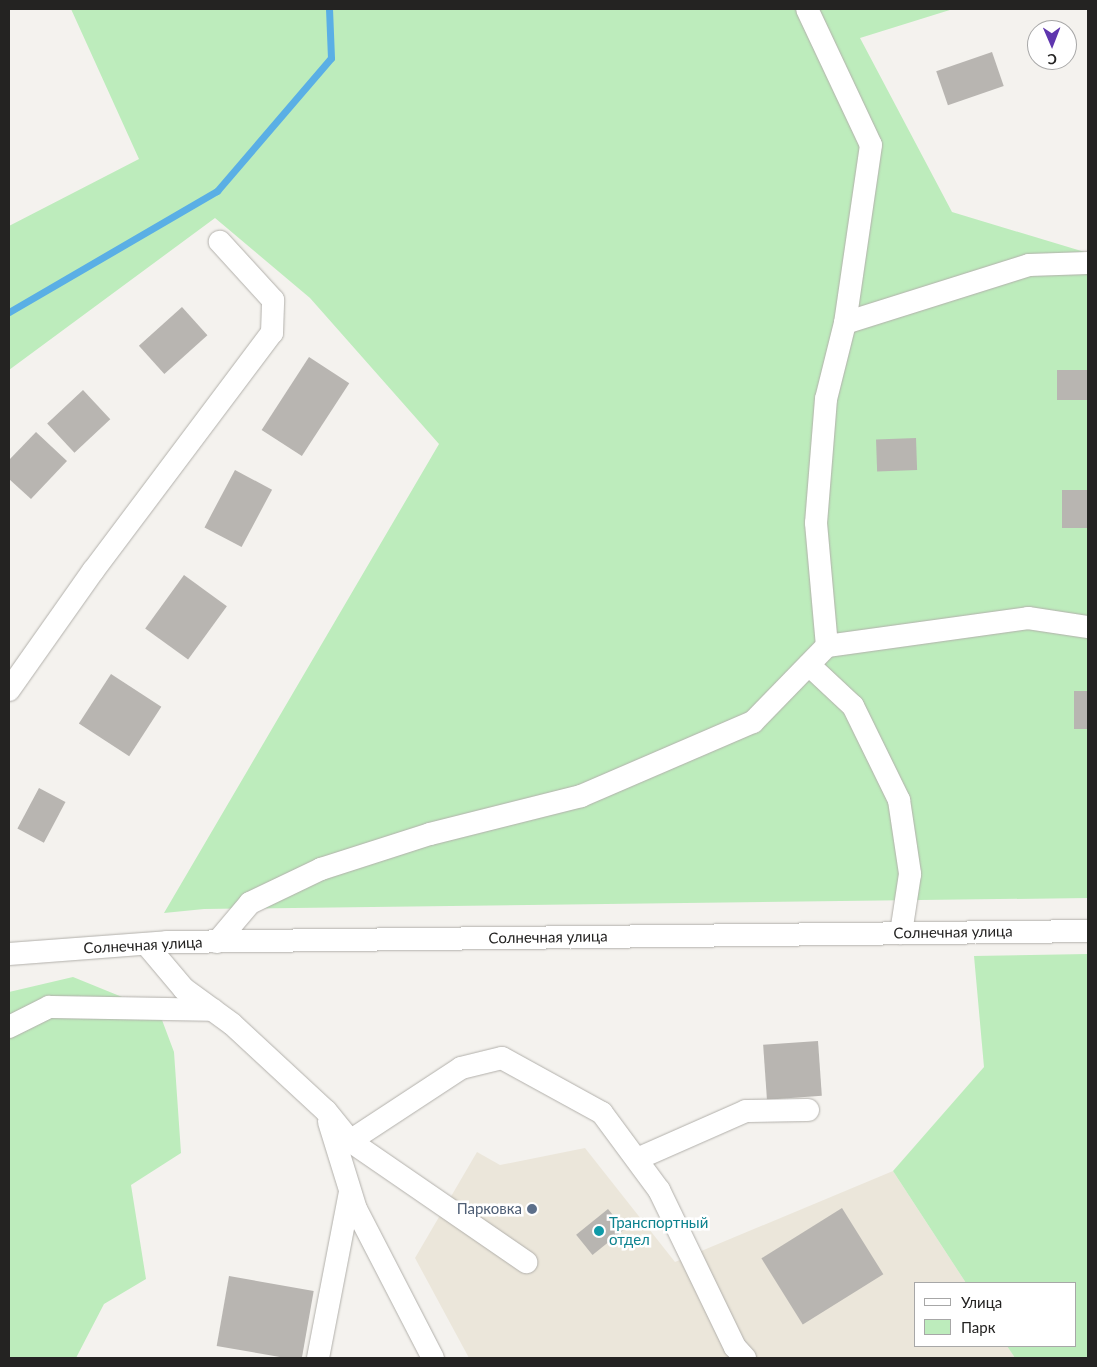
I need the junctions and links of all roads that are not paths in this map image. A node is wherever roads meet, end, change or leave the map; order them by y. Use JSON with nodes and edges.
{"nodes":[{"id":1,"x":808,"y":9,"type":"edge"},
{"id":2,"x":220,"y":242,"type":"dead end"},
{"id":3,"x":1088,"y":263,"type":"edge"},
{"id":4,"x":845,"y":323,"type":"junction"},
{"id":5,"x":1088,"y":626,"type":"edge"},
{"id":6,"x":827,"y":646,"type":"junction"},
{"id":7,"x":809,"y":665,"type":"junction"},
{"id":8,"x":9,"y":690,"type":"edge"},
{"id":9,"x":1088,"y":931,"type":"edge"},
{"id":10,"x":901,"y":933,"type":"junction"},
{"id":11,"x":217,"y":942,"type":"junction"},
{"id":12,"x":146,"y":944,"type":"junction"},
{"id":13,"x":9,"y":954,"type":"edge"},
{"id":14,"x":213,"y":1010,"type":"junction"},
{"id":15,"x":9,"y":1027,"type":"edge"},
{"id":16,"x":808,"y":1110,"type":"dead end"},
{"id":17,"x":326,"y":1112,"type":"junction"},
{"id":18,"x":350,"y":1141,"type":"junction"},
{"id":19,"x":637,"y":1159,"type":"junction"},
{"id":20,"x":350,"y":1192,"type":"junction"},
{"id":21,"x":526,"y":1262,"type":"dead end"},
{"id":22,"x":318,"y":1358,"type":"edge"},
{"id":23,"x":433,"y":1358,"type":"edge"},
{"id":24,"x":745,"y":1358,"type":"edge"}],
"edges":[{"from":1,"to":4,"type":"street"},
{"from":2,"to":8,"type":"street"},
{"from":3,"to":4,"type":"street"},
{"from":4,"to":6,"type":"street"},
{"from":5,"to":6,"type":"street"},
{"from":6,"to":7,"type":"street"},
{"from":7,"to":10,"type":"street"},
{"from":7,"to":11,"type":"street"},
{"from":9,"to":10,"type":"street","name":"Солнечная улица"},
{"from":10,"to":11,"type":"street","name":"Солнечная улица"},
{"from":11,"to":12,"type":"street","name":"Солнечная улица"},
{"from":12,"to":13,"type":"street","name":"Солнечная улица"},
{"from":12,"to":14,"type":"street"},
{"from":14,"to":15,"type":"street"},
{"from":14,"to":17,"type":"street"},
{"from":16,"to":19,"type":"street"},
{"from":17,"to":18,"type":"street"},
{"from":17,"to":20,"type":"street"},
{"from":18,"to":19,"type":"street"},
{"from":18,"to":21,"type":"street"},
{"from":19,"to":24,"type":"street"},
{"from":20,"to":22,"type":"street"},
{"from":20,"to":23,"type":"street"}]}
